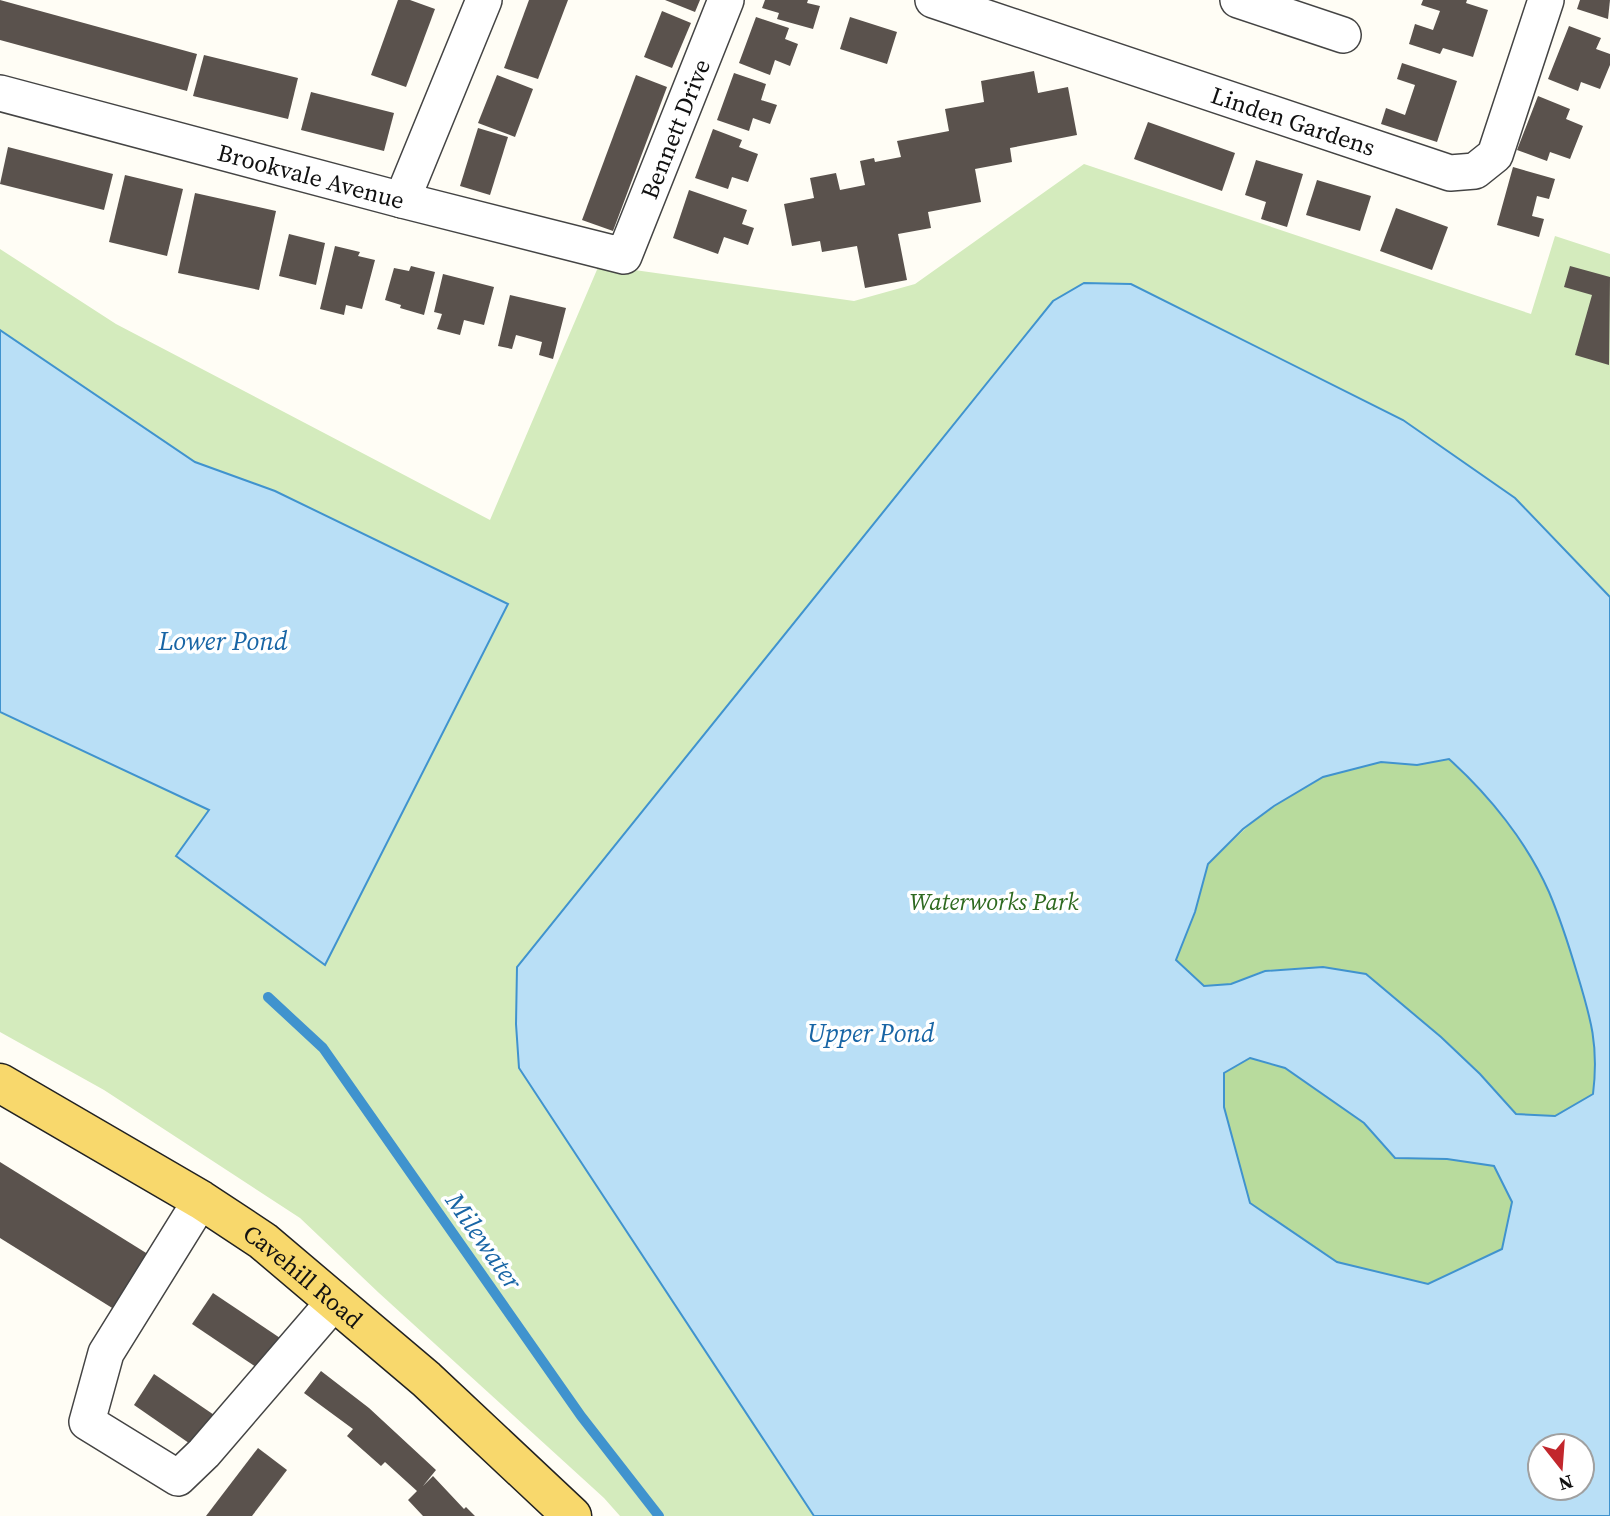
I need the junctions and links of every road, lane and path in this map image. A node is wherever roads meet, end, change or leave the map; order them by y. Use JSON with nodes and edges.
{"nodes":[{"id":1,"x":484,"y":0,"type":"edge"},
{"id":2,"x":726,"y":0,"type":"edge"},
{"id":3,"x":933,"y":0,"type":"edge"},
{"id":4,"x":1238,"y":0,"type":"edge"},
{"id":5,"x":1546,"y":0,"type":"edge"},
{"id":6,"x":1292,"y":8,"type":"edge"},
{"id":7,"x":1343,"y":35,"type":"dead end"},
{"id":8,"x":0,"y":93,"type":"edge"},
{"id":9,"x":402,"y":201,"type":"junction"},
{"id":10,"x":624,"y":256,"type":"joint"},
{"id":11,"x":0,"y":1083,"type":"edge"},
{"id":12,"x":201,"y":1200,"type":"junction"},
{"id":13,"x":334,"y":1302,"type":"junction"},
{"id":14,"x":572,"y":1516,"type":"edge"}],
"edges":[{"from":1,"to":9,"type":"street"},
{"from":2,"to":10,"type":"street","name":"Bennett Drive"},
{"from":3,"to":5,"type":"street","name":"Linden Gardens"},
{"from":4,"to":6,"type":"street"},
{"from":6,"to":7,"type":"street"},
{"from":8,"to":9,"type":"street","name":"Brookvale Avenue"},
{"from":9,"to":10,"type":"street","name":"Brookvale Avenue"},
{"from":11,"to":12,"type":"main road","name":"Cavehill Road"},
{"from":12,"to":13,"type":"main road","name":"Cavehill Road"},
{"from":12,"to":13,"type":"street"},
{"from":13,"to":14,"type":"main road","name":"Cavehill Road"}]}
